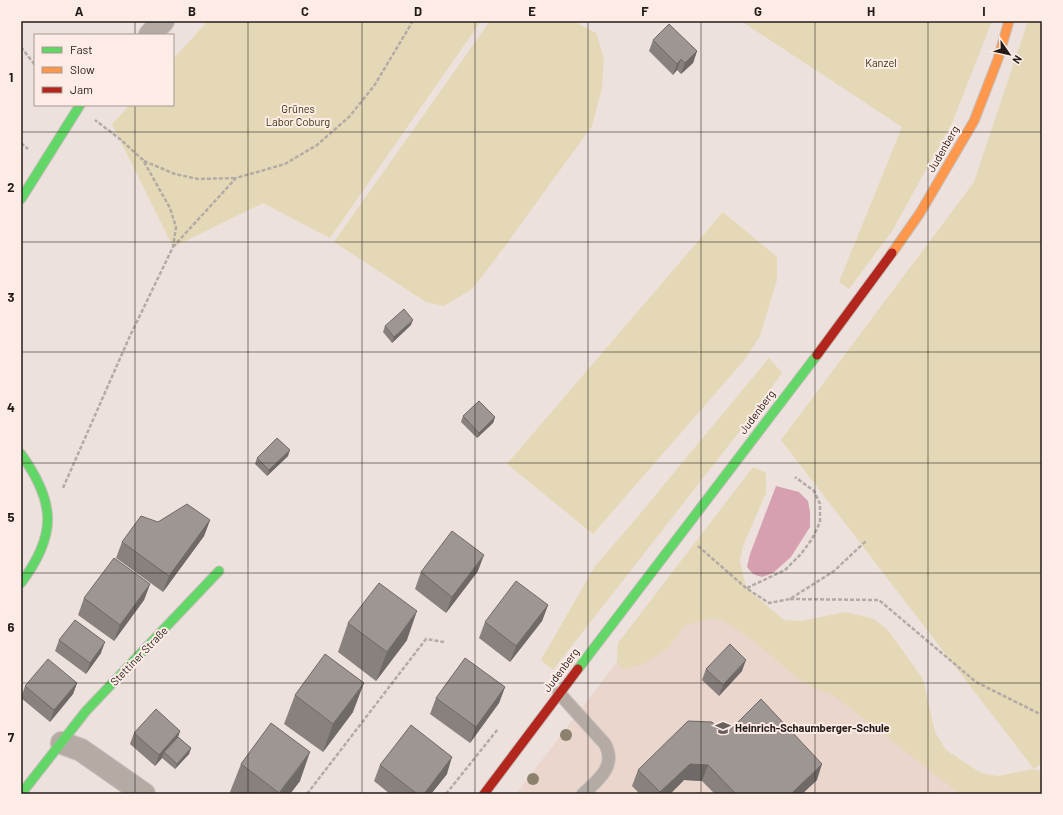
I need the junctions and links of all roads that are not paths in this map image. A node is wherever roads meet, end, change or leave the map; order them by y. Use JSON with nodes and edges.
{"nodes":[{"id":1,"x":163,"y":21,"type":"edge"},
{"id":2,"x":1009,"y":21,"type":"edge"},
{"id":3,"x":151,"y":34,"type":"edge"},
{"id":4,"x":79,"y":106,"type":"edge"},
{"id":5,"x":21,"y":199,"type":"edge"},
{"id":6,"x":21,"y":454,"type":"edge"},
{"id":7,"x":219,"y":571,"type":"dead end"},
{"id":8,"x":21,"y":583,"type":"edge"},
{"id":9,"x":559,"y":693,"type":"junction"},
{"id":10,"x":62,"y":743,"type":"junction"},
{"id":11,"x":21,"y":794,"type":"edge"},
{"id":12,"x":144,"y":794,"type":"edge"},
{"id":13,"x":484,"y":794,"type":"edge"},
{"id":14,"x":583,"y":794,"type":"edge"}],
"edges":[{"from":1,"to":3,"type":"street"},
{"from":2,"to":9,"type":"street","name":"Judenberg"},
{"from":4,"to":5,"type":"street"},
{"from":6,"to":8,"type":"street"},
{"from":7,"to":10,"type":"street","name":"Stettiner Straße"},
{"from":9,"to":13,"type":"street","name":"Judenberg"},
{"from":9,"to":14,"type":"lane"},
{"from":10,"to":11,"type":"street","name":"Stettiner Straße"},
{"from":10,"to":12,"type":"street"}]}
